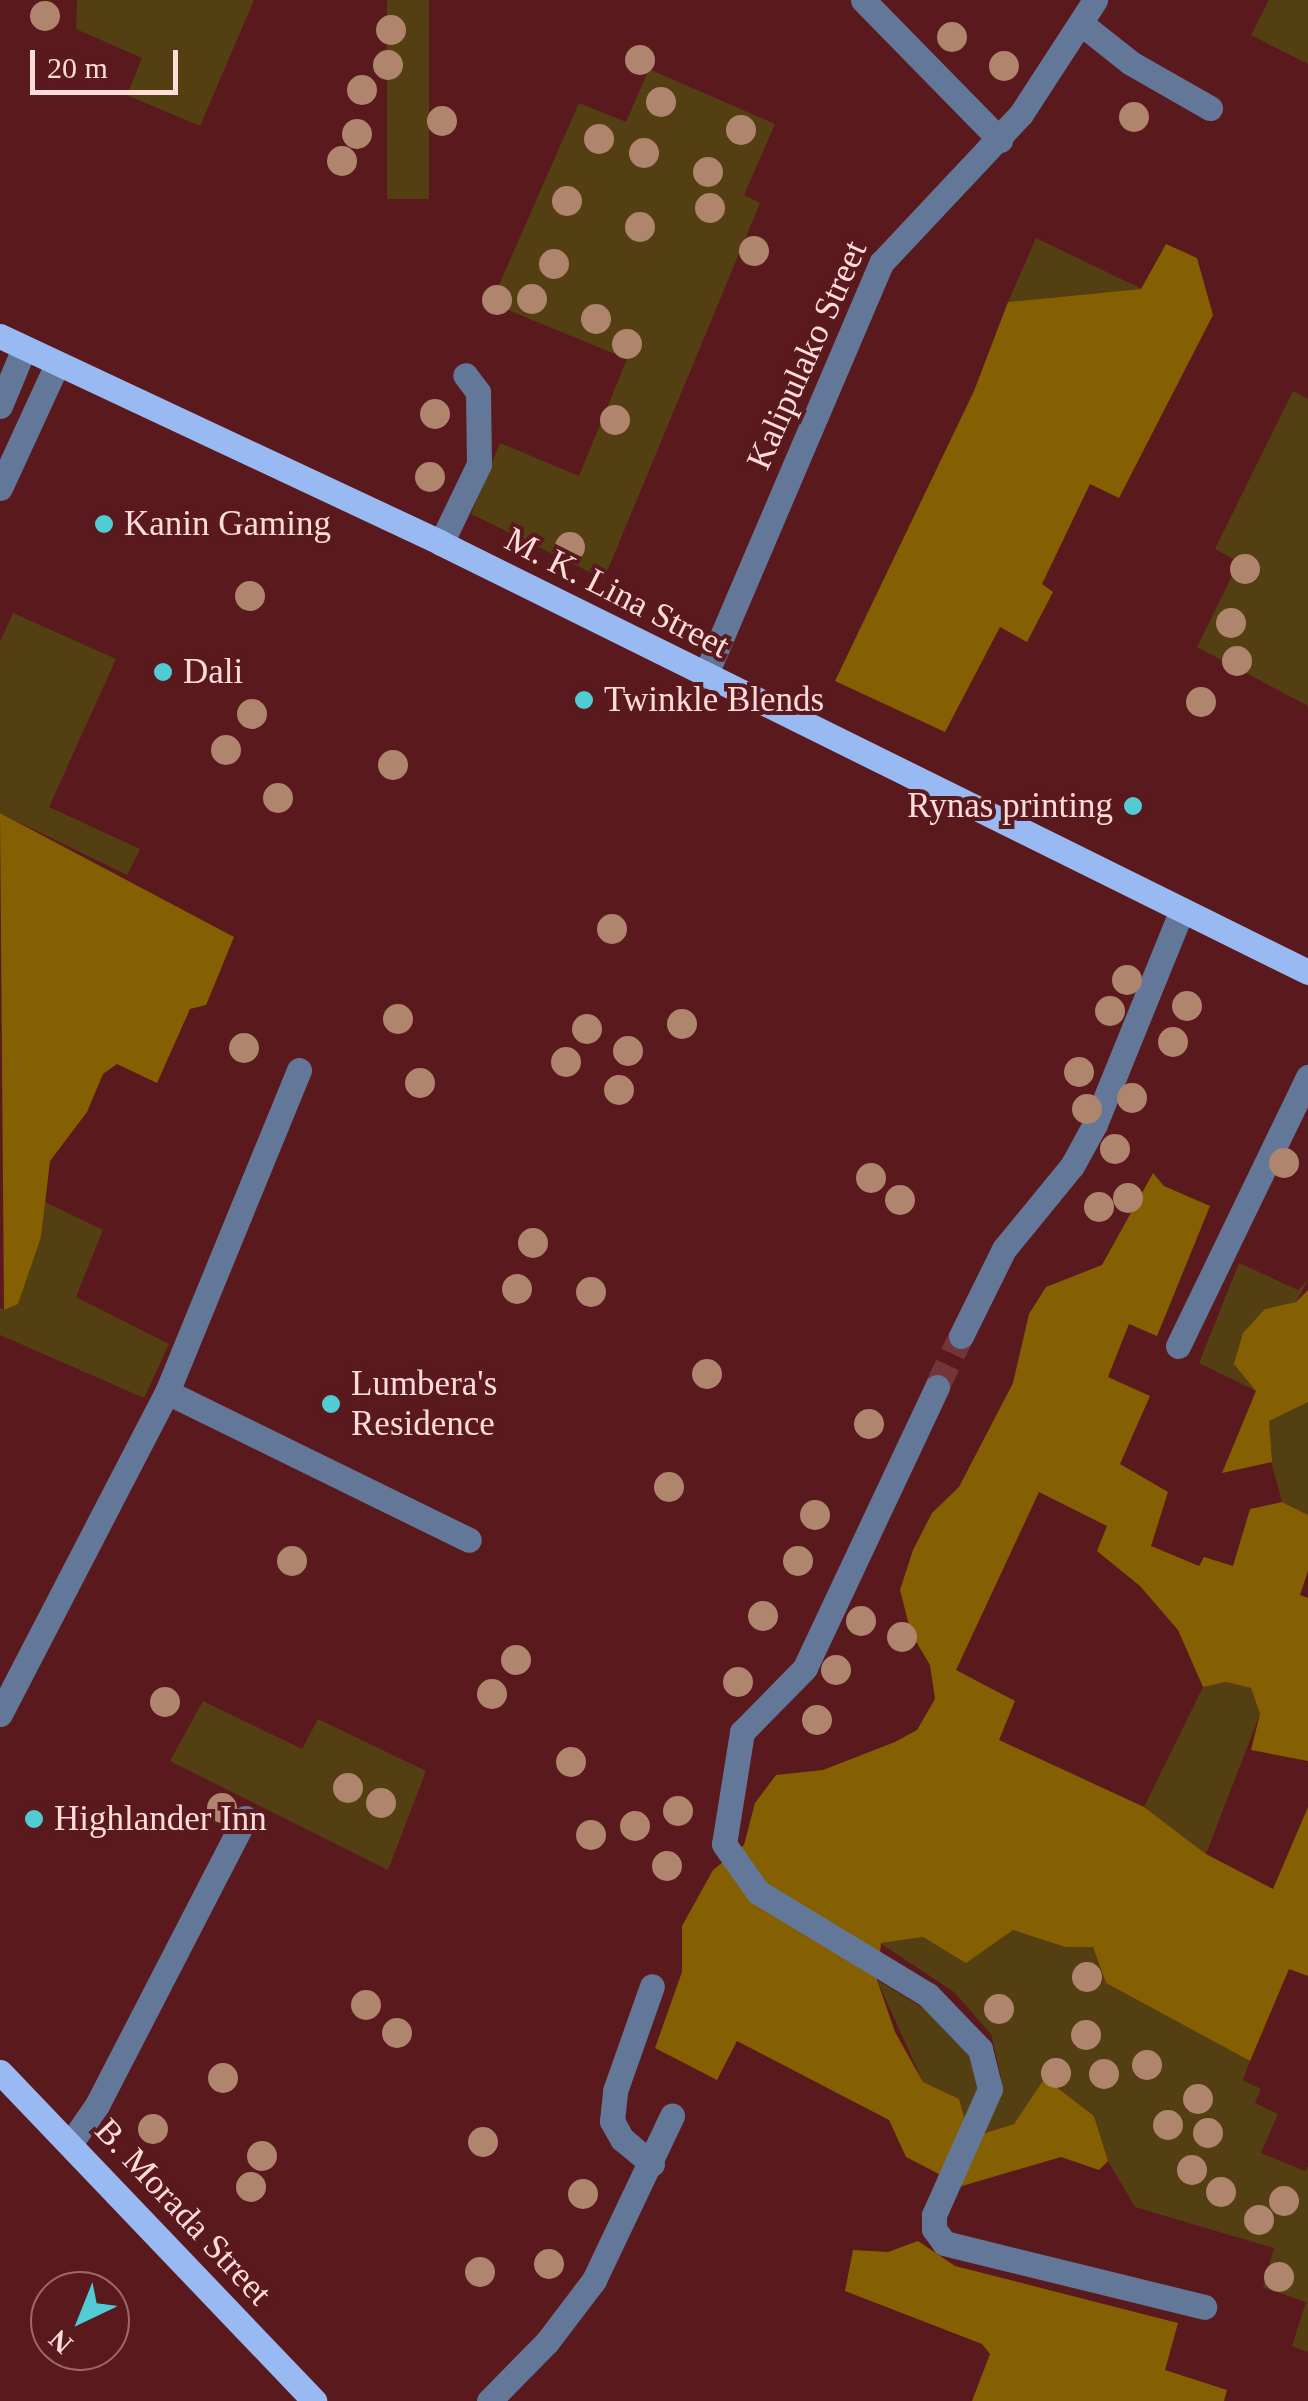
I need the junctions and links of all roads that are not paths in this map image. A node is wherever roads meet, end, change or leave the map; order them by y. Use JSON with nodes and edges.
{"nodes":[{"id":1,"x":863,"y":0,"type":"edge"},
{"id":2,"x":1095,"y":0,"type":"edge"},
{"id":3,"x":1083,"y":25,"type":"junction"},
{"id":4,"x":1210,"y":108,"type":"dead end"},
{"id":5,"x":1000,"y":140,"type":"junction"},
{"id":6,"x":0,"y":336,"type":"edge"},
{"id":7,"x":24,"y":348,"type":"junction"},
{"id":8,"x":57,"y":364,"type":"junction"},
{"id":9,"x":465,"y":375,"type":"dead end"},
{"id":10,"x":0,"y":406,"type":"edge"},
{"id":11,"x":0,"y":488,"type":"edge"},
{"id":12,"x":441,"y":544,"type":"junction"},
{"id":13,"x":704,"y":676,"type":"junction"},
{"id":14,"x":1182,"y":910,"type":"junction"},
{"id":15,"x":1308,"y":972,"type":"edge"},
{"id":16,"x":299,"y":1070,"type":"dead end"},
{"id":17,"x":1308,"y":1078,"type":"edge"},
{"id":18,"x":962,"y":1336,"type":"tunnel mouth"},
{"id":19,"x":1178,"y":1346,"type":"dead end"},
{"id":20,"x":937,"y":1388,"type":"tunnel mouth"},
{"id":21,"x":168,"y":1392,"type":"junction"},
{"id":22,"x":469,"y":1540,"type":"dead end"},
{"id":23,"x":0,"y":1714,"type":"edge"},
{"id":24,"x":245,"y":1818,"type":"dead end"},
{"id":25,"x":652,"y":1986,"type":"dead end"},
{"id":26,"x":0,"y":2072,"type":"edge"},
{"id":27,"x":672,"y":2116,"type":"dead end"},
{"id":28,"x":70,"y":2144,"type":"junction"},
{"id":29,"x":652,"y":2164,"type":"junction"},
{"id":30,"x":1204,"y":2307,"type":"dead end"},
{"id":31,"x":314,"y":2401,"type":"edge"},
{"id":32,"x":489,"y":2401,"type":"edge"}],
"edges":[{"from":1,"to":5,"type":"street"},
{"from":2,"to":3,"type":"street","name":"Kalipulako Street"},
{"from":3,"to":4,"type":"street"},
{"from":3,"to":5,"type":"street","name":"Kalipulako Street"},
{"from":5,"to":13,"type":"street","name":"Kalipulako Street"},
{"from":6,"to":7,"type":"main road","name":"M. K. Lina Street"},
{"from":7,"to":8,"type":"main road","name":"M. K. Lina Street"},
{"from":7,"to":10,"type":"street"},
{"from":8,"to":11,"type":"street"},
{"from":8,"to":12,"type":"main road","name":"M. K. Lina Street"},
{"from":9,"to":12,"type":"street"},
{"from":12,"to":13,"type":"main road","name":"M. K. Lina Street"},
{"from":13,"to":14,"type":"main road","name":"M. K. Lina Street"},
{"from":14,"to":15,"type":"main road","name":"M. K. Lina Street"},
{"from":14,"to":18,"type":"street"},
{"from":16,"to":21,"type":"street"},
{"from":17,"to":19,"type":"street"},
{"from":20,"to":30,"type":"street"},
{"from":21,"to":22,"type":"street"},
{"from":21,"to":23,"type":"street"},
{"from":24,"to":28,"type":"street"},
{"from":25,"to":29,"type":"street"},
{"from":26,"to":28,"type":"main road","name":"B. Morada Street"},
{"from":27,"to":29,"type":"street"},
{"from":28,"to":31,"type":"main road","name":"B. Morada Street"},
{"from":29,"to":32,"type":"street"}]}
